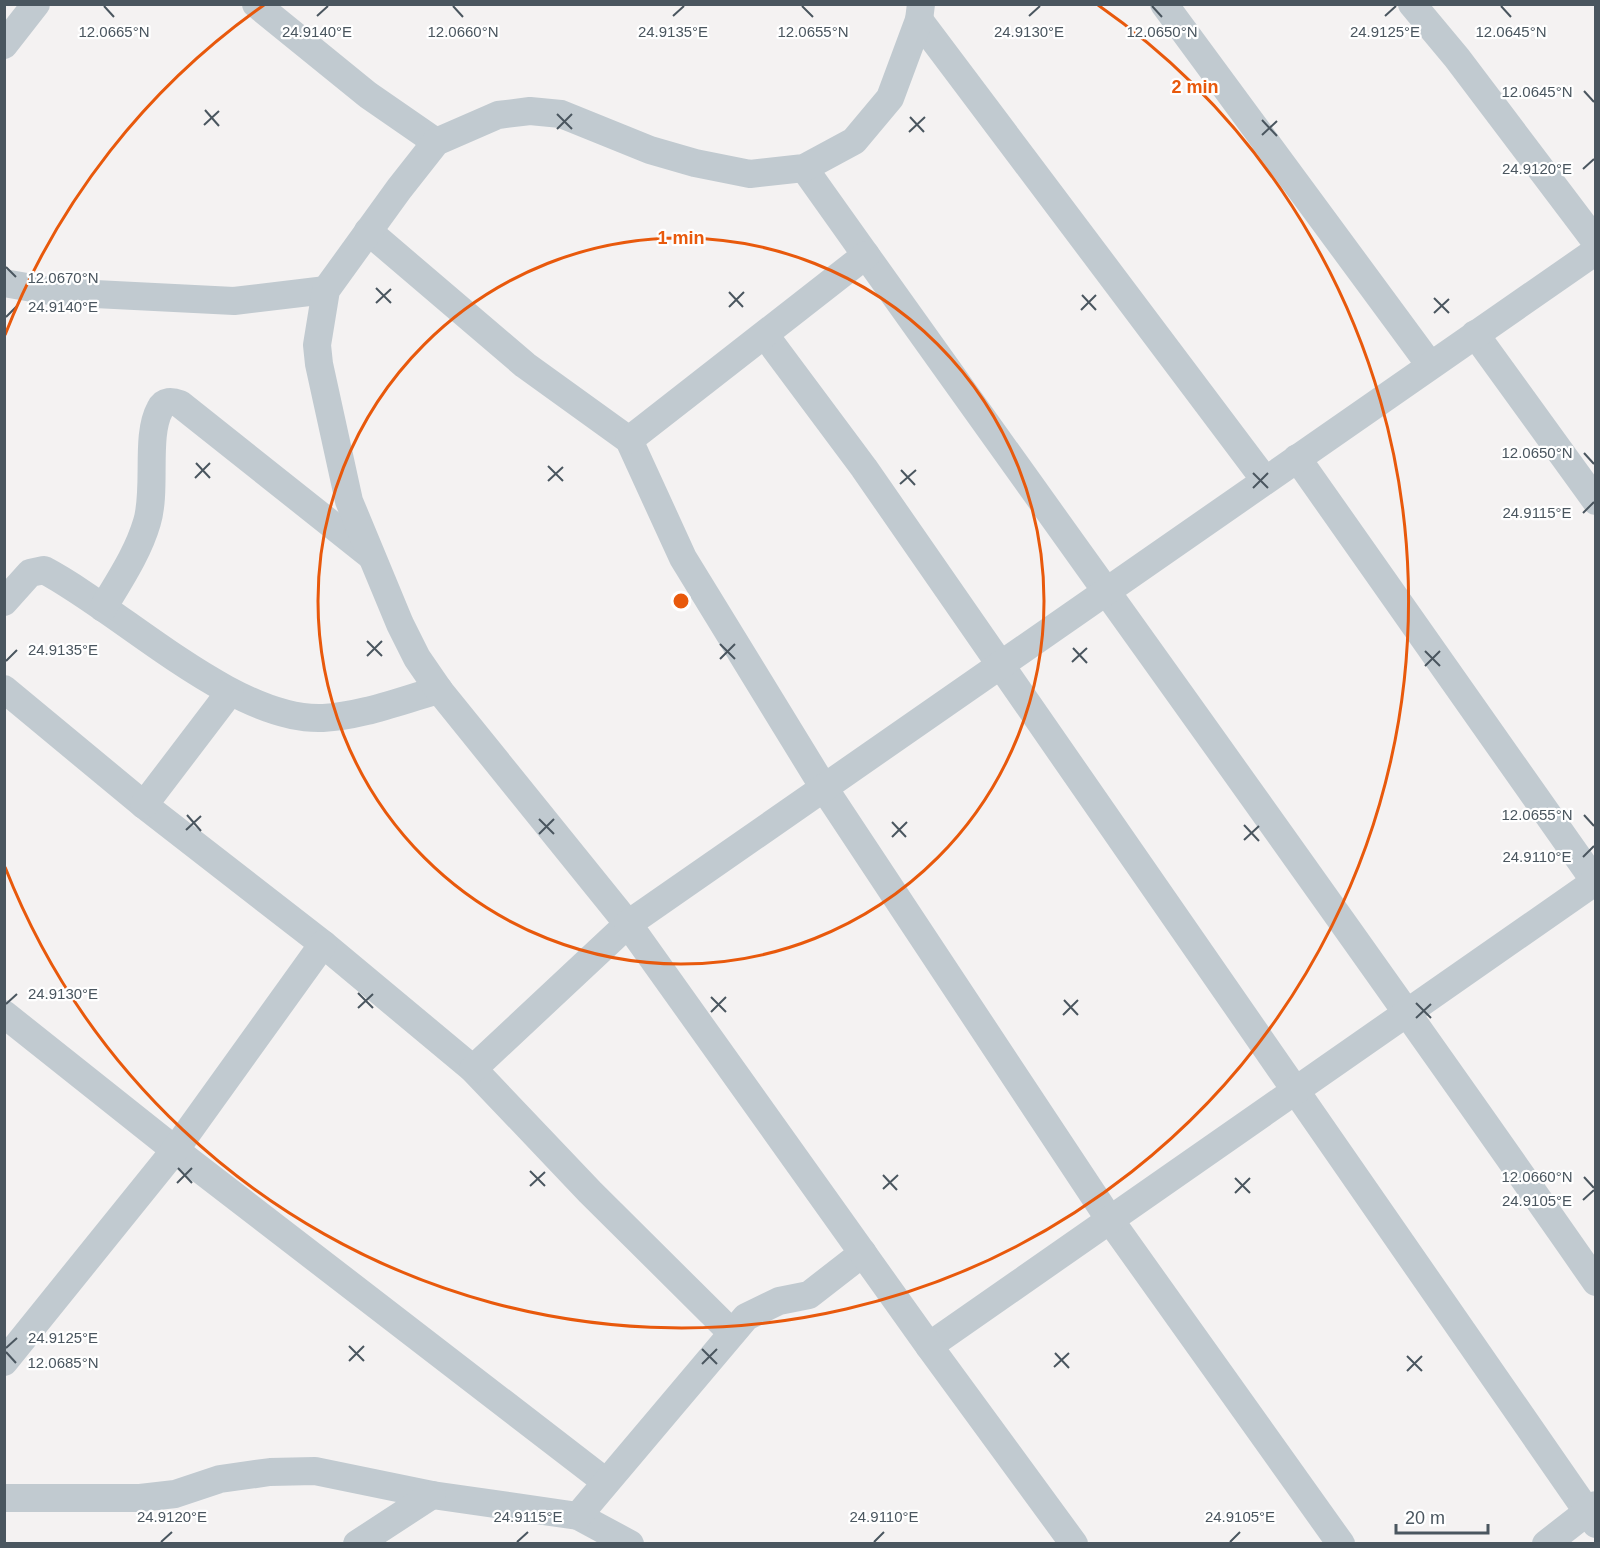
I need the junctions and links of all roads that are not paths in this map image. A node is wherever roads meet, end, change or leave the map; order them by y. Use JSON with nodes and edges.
{"nodes":[{"id":1,"x":36,"y":4,"type":"edge"},
{"id":2,"x":256,"y":4,"type":"edge"},
{"id":3,"x":1164,"y":4,"type":"edge"},
{"id":4,"x":1412,"y":4,"type":"edge"},
{"id":5,"x":920,"y":12,"type":"edge"},
{"id":6,"x":4,"y":45,"type":"edge"},
{"id":7,"x":436,"y":142,"type":"junction"},
{"id":8,"x":804,"y":168,"type":"junction"},
{"id":9,"x":368,"y":231,"type":"junction"},
{"id":10,"x":1596,"y":242,"type":"edge"},
{"id":11,"x":1596,"y":251,"type":"edge"},
{"id":12,"x":866,"y":255,"type":"junction"},
{"id":13,"x":4,"y":283,"type":"edge"},
{"id":14,"x":326,"y":290,"type":"junction"},
{"id":15,"x":1474,"y":334,"type":"junction"},
{"id":16,"x":765,"y":335,"type":"junction"},
{"id":17,"x":1430,"y":365,"type":"junction"},
{"id":18,"x":629,"y":440,"type":"junction"},
{"id":19,"x":1297,"y":458,"type":"junction"},
{"id":20,"x":1265,"y":480,"type":"junction"},
{"id":21,"x":1596,"y":501,"type":"edge"},
{"id":22,"x":372,"y":557,"type":"junction"},
{"id":23,"x":1105,"y":592,"type":"junction"},
{"id":24,"x":4,"y":602,"type":"edge"},
{"id":25,"x":103,"y":608,"type":"junction"},
{"id":26,"x":999,"y":666,"type":"junction"},
{"id":27,"x":4,"y":689,"type":"edge"},
{"id":28,"x":439,"y":690,"type":"junction"},
{"id":29,"x":230,"y":693,"type":"junction"},
{"id":30,"x":824,"y":788,"type":"junction"},
{"id":31,"x":144,"y":805,"type":"junction"},
{"id":32,"x":1595,"y":882,"type":"edge"},
{"id":33,"x":628,"y":924,"type":"junction"},
{"id":34,"x":323,"y":944,"type":"junction"},
{"id":35,"x":1408,"y":1012,"type":"junction"},
{"id":36,"x":4,"y":1014,"type":"edge"},
{"id":37,"x":473,"y":1069,"type":"junction"},
{"id":38,"x":1294,"y":1092,"type":"junction"},
{"id":39,"x":175,"y":1150,"type":"junction"},
{"id":40,"x":1110,"y":1220,"type":"junction"},
{"id":41,"x":863,"y":1253,"type":"junction"},
{"id":42,"x":1596,"y":1282,"type":"edge"},
{"id":43,"x":731,"y":1332,"type":"junction"},
{"id":44,"x":13,"y":1333,"type":"edge"},
{"id":45,"x":929,"y":1346,"type":"junction"},
{"id":46,"x":4,"y":1362,"type":"edge"},
{"id":47,"x":606,"y":1482,"type":"junction"},
{"id":48,"x":432,"y":1496,"type":"junction"},
{"id":49,"x":4,"y":1498,"type":"edge"},
{"id":50,"x":1593,"y":1513,"type":"edge"},
{"id":51,"x":578,"y":1516,"type":"junction"},
{"id":52,"x":357,"y":1544,"type":"edge"},
{"id":53,"x":630,"y":1544,"type":"edge"},
{"id":54,"x":1074,"y":1544,"type":"edge"},
{"id":55,"x":1341,"y":1544,"type":"edge"},
{"id":56,"x":1546,"y":1544,"type":"edge"}],
"edges":[{"from":1,"to":6,"type":"street"},
{"from":2,"to":7,"type":"street"},
{"from":3,"to":17,"type":"street"},
{"from":4,"to":10,"type":"street"},
{"from":5,"to":8,"type":"street"},
{"from":5,"to":20,"type":"street"},
{"from":7,"to":8,"type":"street"},
{"from":7,"to":9,"type":"street"},
{"from":8,"to":12,"type":"street"},
{"from":9,"to":14,"type":"street"},
{"from":9,"to":18,"type":"street"},
{"from":11,"to":15,"type":"street"},
{"from":12,"to":16,"type":"street"},
{"from":12,"to":23,"type":"street"},
{"from":13,"to":14,"type":"street"},
{"from":14,"to":22,"type":"street"},
{"from":15,"to":17,"type":"street"},
{"from":15,"to":21,"type":"street"},
{"from":16,"to":18,"type":"street"},
{"from":16,"to":26,"type":"street"},
{"from":17,"to":19,"type":"street"},
{"from":18,"to":30,"type":"street"},
{"from":19,"to":20,"type":"street"},
{"from":19,"to":32,"type":"street"},
{"from":20,"to":23,"type":"street"},
{"from":22,"to":25,"type":"street"},
{"from":22,"to":28,"type":"street"},
{"from":23,"to":26,"type":"street"},
{"from":23,"to":35,"type":"street"},
{"from":24,"to":25,"type":"street"},
{"from":25,"to":29,"type":"street"},
{"from":26,"to":30,"type":"street"},
{"from":26,"to":38,"type":"street"},
{"from":27,"to":31,"type":"street"},
{"from":28,"to":29,"type":"street"},
{"from":28,"to":33,"type":"street"},
{"from":29,"to":31,"type":"street"},
{"from":30,"to":33,"type":"street"},
{"from":30,"to":40,"type":"street"},
{"from":31,"to":34,"type":"street"},
{"from":32,"to":35,"type":"street"},
{"from":33,"to":37,"type":"street"},
{"from":33,"to":41,"type":"street"},
{"from":34,"to":37,"type":"street"},
{"from":34,"to":39,"type":"street"},
{"from":35,"to":38,"type":"street"},
{"from":35,"to":42,"type":"street"},
{"from":36,"to":39,"type":"street"},
{"from":37,"to":43,"type":"street"},
{"from":38,"to":40,"type":"street"},
{"from":38,"to":50,"type":"street"},
{"from":39,"to":44,"type":"street"},
{"from":39,"to":47,"type":"street"},
{"from":40,"to":45,"type":"street"},
{"from":40,"to":55,"type":"street"},
{"from":41,"to":43,"type":"street"},
{"from":41,"to":45,"type":"street"},
{"from":43,"to":47,"type":"street"},
{"from":44,"to":46,"type":"street"},
{"from":45,"to":54,"type":"street"},
{"from":47,"to":51,"type":"street"},
{"from":48,"to":49,"type":"street"},
{"from":48,"to":51,"type":"street"},
{"from":48,"to":52,"type":"street"},
{"from":50,"to":56,"type":"street"},
{"from":51,"to":53,"type":"street"}]}
